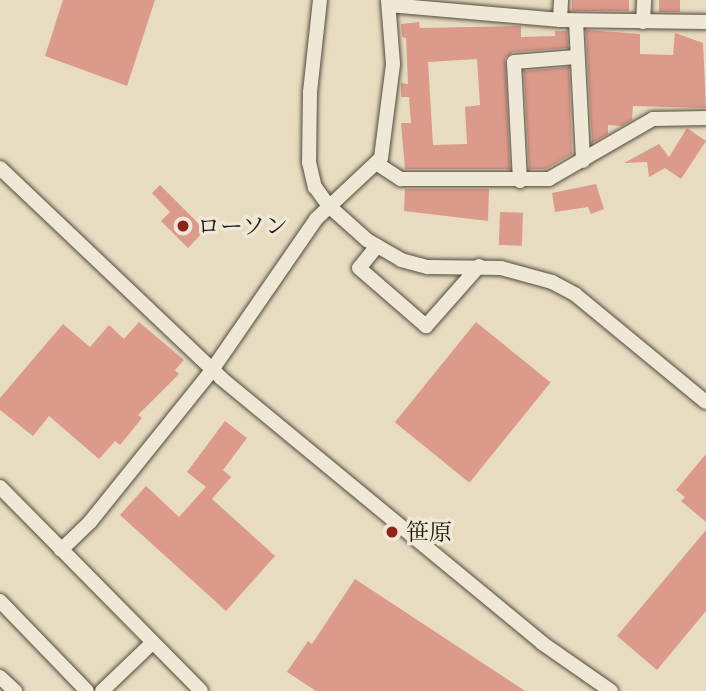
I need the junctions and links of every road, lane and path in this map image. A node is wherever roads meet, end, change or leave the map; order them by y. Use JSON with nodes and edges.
{"nodes":[{"id":1,"x":320,"y":0,"type":"edge"},
{"id":2,"x":561,"y":0,"type":"edge"},
{"id":3,"x":644,"y":0,"type":"edge"},
{"id":4,"x":388,"y":2,"type":"edge"},
{"id":5,"x":478,"y":5,"type":"edge"},
{"id":6,"x":559,"y":20,"type":"junction"},
{"id":7,"x":576,"y":20,"type":"junction"},
{"id":8,"x":643,"y":22,"type":"junction"},
{"id":9,"x":706,"y":22,"type":"edge"},
{"id":10,"x":576,"y":57,"type":"junction"},
{"id":11,"x":706,"y":118,"type":"edge"},
{"id":12,"x":583,"y":161,"type":"junction"},
{"id":13,"x":376,"y":163,"type":"junction"},
{"id":14,"x":0,"y":168,"type":"edge"},
{"id":15,"x":520,"y":181,"type":"junction"},
{"id":16,"x":328,"y":206,"type":"junction"},
{"id":17,"x":377,"y":246,"type":"junction"},
{"id":18,"x":480,"y":266,"type":"junction"},
{"id":19,"x":212,"y":370,"type":"junction"},
{"id":20,"x":706,"y":402,"type":"edge"},
{"id":21,"x":0,"y":487,"type":"edge"},
{"id":22,"x":61,"y":550,"type":"junction"},
{"id":23,"x":0,"y":601,"type":"edge"},
{"id":24,"x":151,"y":644,"type":"junction"},
{"id":25,"x":0,"y":677,"type":"edge"},
{"id":26,"x":201,"y":690,"type":"edge"},
{"id":27,"x":15,"y":691,"type":"edge"},
{"id":28,"x":87,"y":691,"type":"edge"},
{"id":29,"x":102,"y":691,"type":"edge"},
{"id":30,"x":611,"y":691,"type":"edge"}],
"edges":[{"from":1,"to":16,"type":"street"},
{"from":2,"to":6,"type":"street"},
{"from":3,"to":8,"type":"street"},
{"from":4,"to":5,"type":"street"},
{"from":4,"to":13,"type":"street"},
{"from":5,"to":6,"type":"street"},
{"from":6,"to":7,"type":"street"},
{"from":7,"to":8,"type":"street"},
{"from":7,"to":10,"type":"street"},
{"from":8,"to":9,"type":"street"},
{"from":10,"to":12,"type":"street"},
{"from":10,"to":15,"type":"street"},
{"from":11,"to":12,"type":"street"},
{"from":12,"to":15,"type":"street"},
{"from":13,"to":15,"type":"street"},
{"from":13,"to":16,"type":"street"},
{"from":14,"to":19,"type":"street"},
{"from":16,"to":17,"type":"street"},
{"from":16,"to":19,"type":"street"},
{"from":17,"to":18,"type":"street"},
{"from":17,"to":18,"type":"street"},
{"from":18,"to":20,"type":"street"},
{"from":19,"to":22,"type":"street"},
{"from":19,"to":30,"type":"street"},
{"from":21,"to":22,"type":"street"},
{"from":22,"to":24,"type":"street"},
{"from":23,"to":28,"type":"street"},
{"from":24,"to":26,"type":"street"},
{"from":24,"to":29,"type":"street"},
{"from":25,"to":27,"type":"street"}]}
